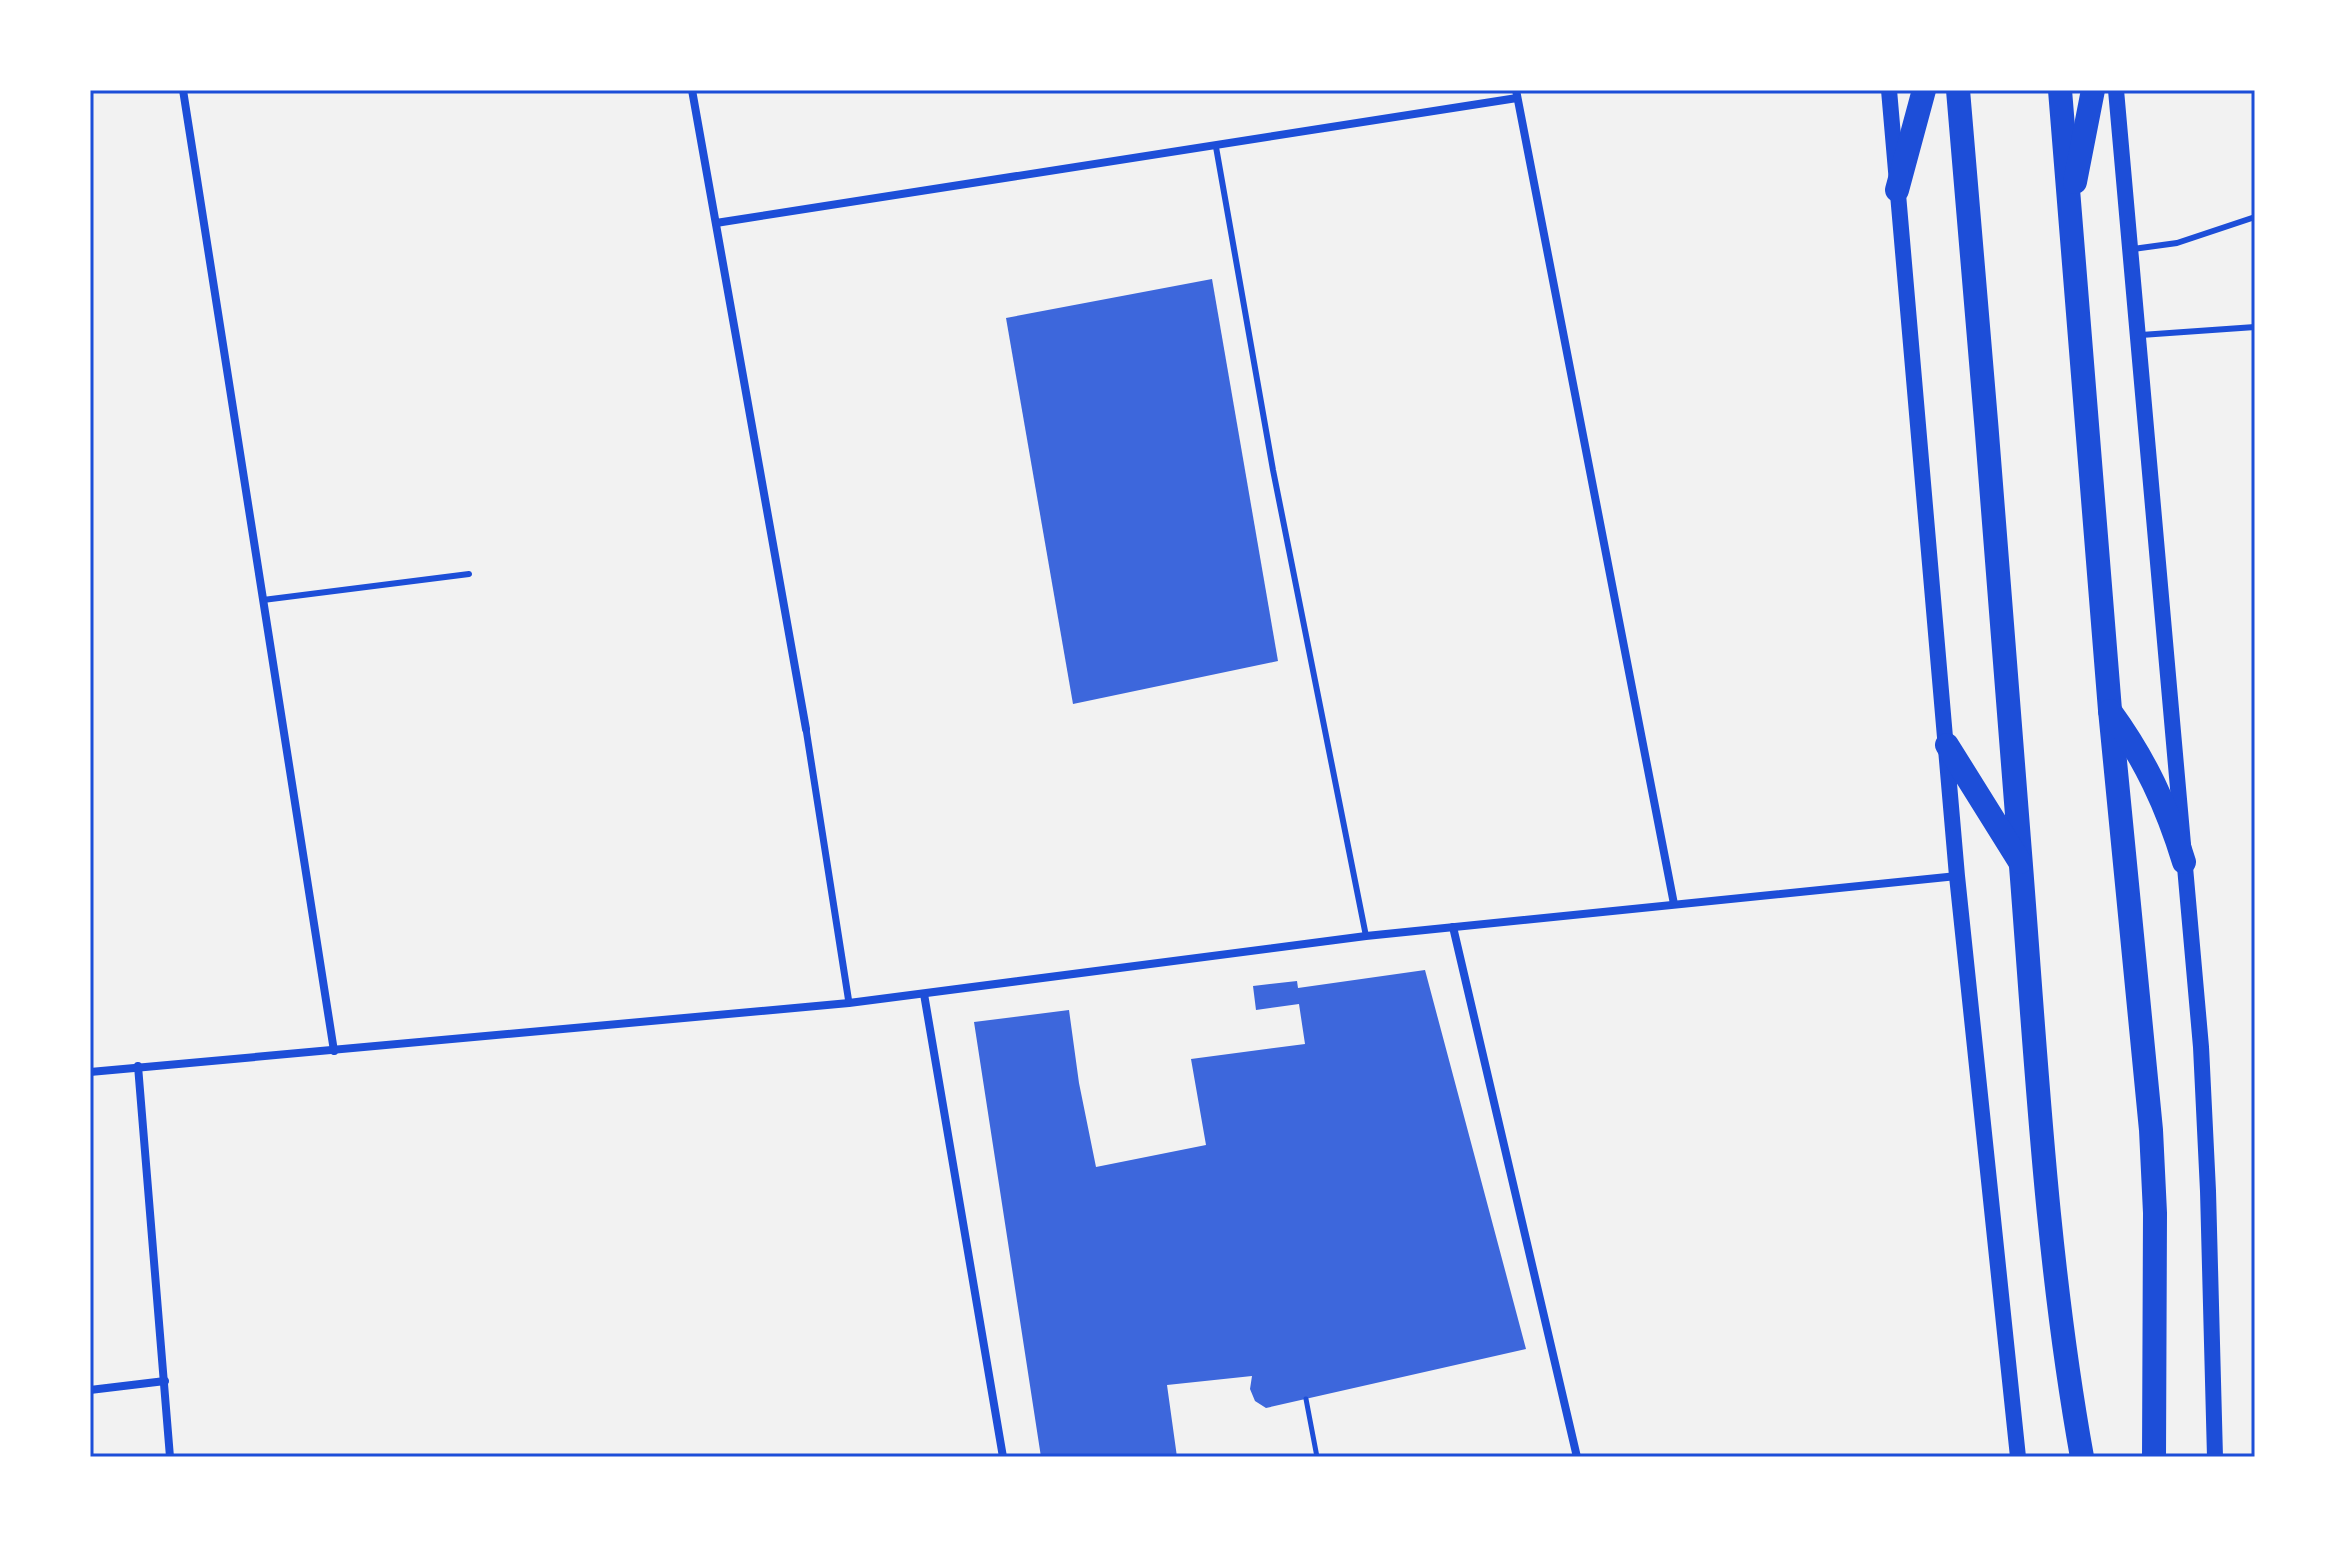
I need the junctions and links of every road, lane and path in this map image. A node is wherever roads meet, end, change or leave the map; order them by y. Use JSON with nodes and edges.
{"nodes":[{"id":1,"x":183,"y":90,"type":"edge"},
{"id":2,"x":692,"y":90,"type":"edge"},
{"id":3,"x":1889,"y":90,"type":"edge"},
{"id":4,"x":1924,"y":90,"type":"edge"},
{"id":5,"x":1958,"y":90,"type":"edge"},
{"id":6,"x":2060,"y":90,"type":"edge"},
{"id":7,"x":2093,"y":90,"type":"edge"},
{"id":8,"x":2116,"y":90,"type":"edge"},
{"id":9,"x":1516,"y":94,"type":"edge"},
{"id":10,"x":1216,"y":147,"type":"junction"},
{"id":11,"x":1897,"y":190,"type":"junction"},
{"id":12,"x":2069,"y":212,"type":"junction"},
{"id":13,"x":2255,"y":217,"type":"edge"},
{"id":14,"x":716,"y":223,"type":"junction"},
{"id":15,"x":2130,"y":249,"type":"junction"},
{"id":16,"x":2255,"y":327,"type":"edge"},
{"id":17,"x":2137,"y":336,"type":"junction"},
{"id":18,"x":469,"y":574,"type":"dead end"},
{"id":19,"x":263,"y":600,"type":"junction"},
{"id":20,"x":2110,"y":710,"type":"junction"},
{"id":21,"x":806,"y":729,"type":"joint"},
{"id":22,"x":1947,"y":745,"type":"junction"},
{"id":23,"x":2184,"y":862,"type":"junction"},
{"id":24,"x":2021,"y":864,"type":"junction"},
{"id":25,"x":1957,"y":876,"type":"junction"},
{"id":26,"x":1674,"y":904,"type":"junction"},
{"id":27,"x":1453,"y":927,"type":"junction"},
{"id":28,"x":1366,"y":936,"type":"junction"},
{"id":29,"x":924,"y":994,"type":"junction"},
{"id":30,"x":849,"y":1003,"type":"junction"},
{"id":31,"x":334,"y":1051,"type":"junction"},
{"id":32,"x":138,"y":1066,"type":"junction"},
{"id":33,"x":90,"y":1072,"type":"edge"},
{"id":34,"x":165,"y":1381,"type":"junction"},
{"id":35,"x":90,"y":1390,"type":"edge"},
{"id":36,"x":1306,"y":1399,"type":"dead end"},
{"id":37,"x":170,"y":1457,"type":"edge"},
{"id":38,"x":1003,"y":1457,"type":"edge"},
{"id":39,"x":1317,"y":1457,"type":"edge"},
{"id":40,"x":1577,"y":1457,"type":"edge"},
{"id":41,"x":2018,"y":1457,"type":"edge"},
{"id":42,"x":2082,"y":1457,"type":"edge"},
{"id":43,"x":2154,"y":1457,"type":"edge"},
{"id":44,"x":2215,"y":1457,"type":"edge"}],
"edges":[{"from":1,"to":19,"type":"street"},
{"from":2,"to":14,"type":"street"},
{"from":3,"to":11,"type":"main road"},
{"from":4,"to":11,"type":"highway"},
{"from":5,"to":24,"type":"highway"},
{"from":6,"to":12,"type":"highway"},
{"from":7,"to":12,"type":"highway"},
{"from":8,"to":15,"type":"main road"},
{"from":9,"to":10,"type":"street"},
{"from":9,"to":26,"type":"street"},
{"from":10,"to":14,"type":"street"},
{"from":10,"to":28,"type":"lane"},
{"from":11,"to":22,"type":"main road"},
{"from":12,"to":20,"type":"highway"},
{"from":13,"to":15,"type":"lane"},
{"from":14,"to":21,"type":"street"},
{"from":15,"to":17,"type":"main road"},
{"from":16,"to":17,"type":"lane"},
{"from":17,"to":23,"type":"main road"},
{"from":18,"to":19,"type":"lane"},
{"from":19,"to":31,"type":"street"},
{"from":20,"to":23,"type":"highway"},
{"from":20,"to":43,"type":"highway"},
{"from":21,"to":30,"type":"street"},
{"from":22,"to":24,"type":"highway"},
{"from":22,"to":25,"type":"main road"},
{"from":23,"to":44,"type":"main road"},
{"from":24,"to":42,"type":"highway"},
{"from":25,"to":26,"type":"street"},
{"from":25,"to":41,"type":"main road"},
{"from":26,"to":27,"type":"street"},
{"from":27,"to":28,"type":"street"},
{"from":27,"to":40,"type":"street"},
{"from":28,"to":29,"type":"street"},
{"from":29,"to":30,"type":"street"},
{"from":29,"to":38,"type":"street"},
{"from":30,"to":31,"type":"street"},
{"from":31,"to":32,"type":"street"},
{"from":32,"to":33,"type":"street"},
{"from":32,"to":34,"type":"street"},
{"from":34,"to":35,"type":"street"},
{"from":34,"to":37,"type":"street"},
{"from":36,"to":39,"type":"path"}]}
